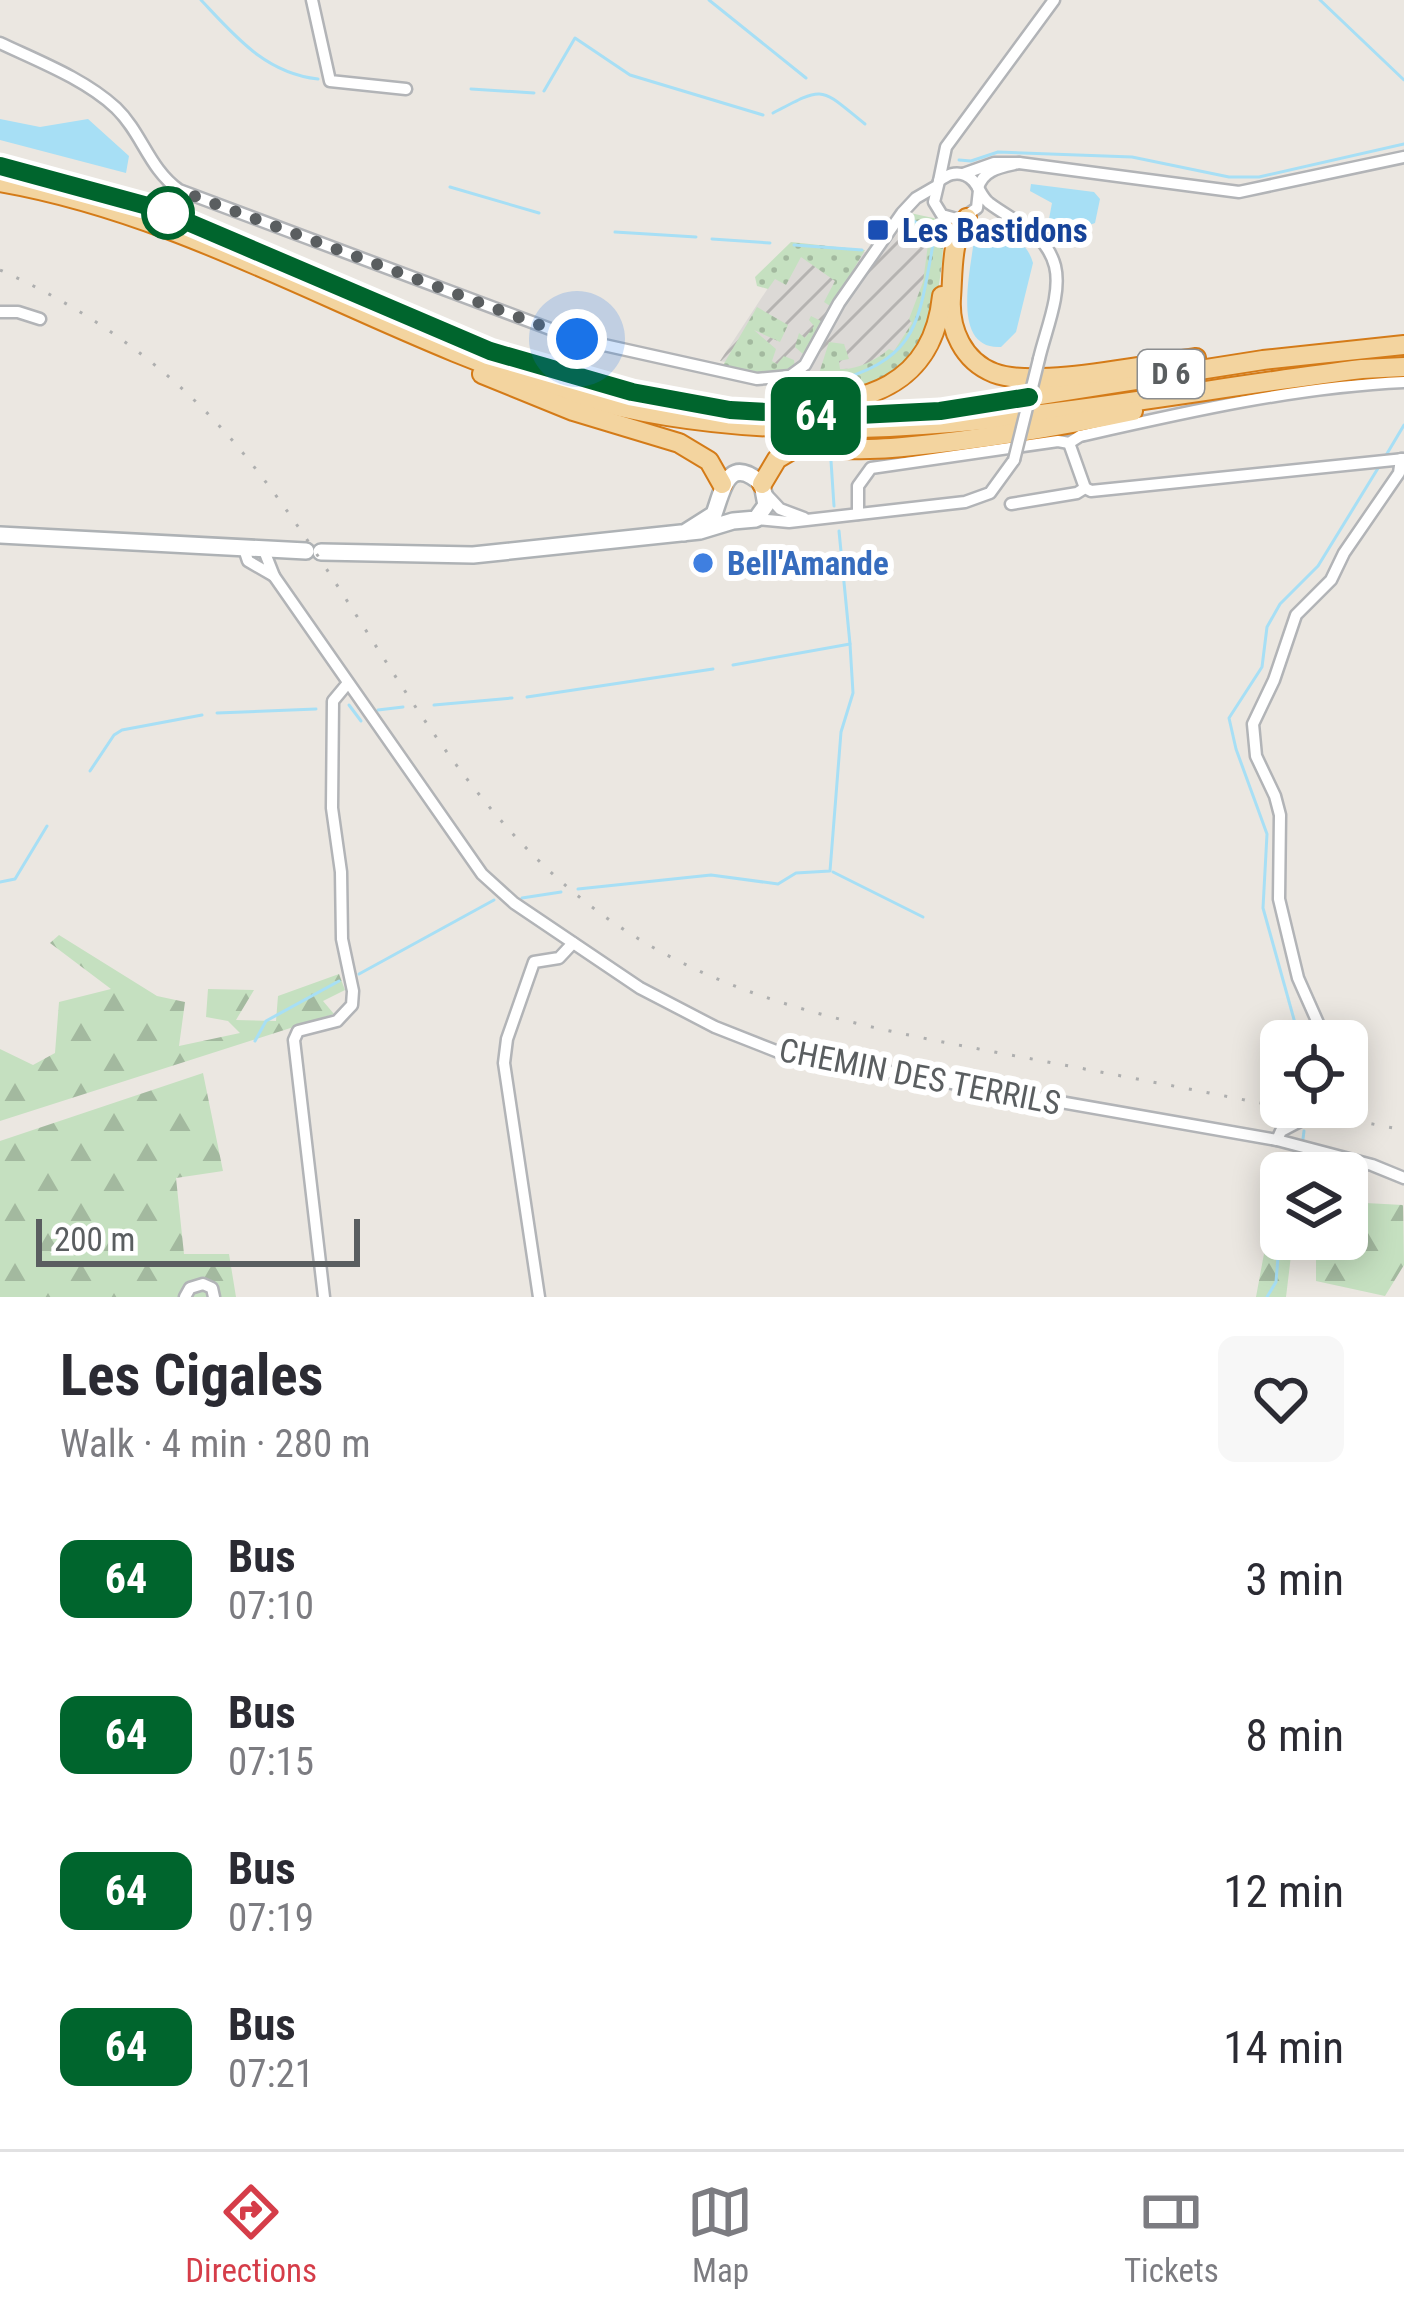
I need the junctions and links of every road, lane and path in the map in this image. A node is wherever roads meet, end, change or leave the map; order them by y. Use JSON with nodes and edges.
{"nodes":[{"id":1,"x":312,"y":0,"type":"edge"},
{"id":2,"x":1047,"y":2,"type":"edge"},
{"id":3,"x":0,"y":43,"type":"edge"},
{"id":4,"x":406,"y":89,"type":"dead end"},
{"id":5,"x":951,"y":142,"type":"junction"},
{"id":6,"x":1404,"y":158,"type":"edge"},
{"id":7,"x":1019,"y":163,"type":"junction"},
{"id":8,"x":0,"y":166,"type":"edge"},
{"id":9,"x":962,"y":174,"type":"junction"},
{"id":10,"x":0,"y":182,"type":"edge"},
{"id":11,"x":937,"y":184,"type":"junction"},
{"id":12,"x":979,"y":189,"type":"junction"},
{"id":13,"x":939,"y":212,"type":"junction"},
{"id":14,"x":970,"y":215,"type":"junction"},
{"id":15,"x":1011,"y":218,"type":"junction"},
{"id":16,"x":895,"y":224,"type":"junction"},
{"id":17,"x":352,"y":309,"type":"junction"},
{"id":18,"x":0,"y":312,"type":"edge"},
{"id":19,"x":40,"y":319,"type":"dead end"},
{"id":20,"x":1404,"y":344,"type":"edge"},
{"id":21,"x":525,"y":364,"type":"junction"},
{"id":22,"x":1404,"y":367,"type":"edge"},
{"id":23,"x":1290,"y":378,"type":"junction"},
{"id":24,"x":1404,"y":382,"type":"edge"},
{"id":25,"x":1069,"y":443,"type":"junction"},
{"id":26,"x":1402,"y":459,"type":"edge"},
{"id":27,"x":1084,"y":488,"type":"junction"},
{"id":28,"x":764,"y":489,"type":"junction"},
{"id":29,"x":720,"y":493,"type":"junction"},
{"id":30,"x":1011,"y":504,"type":"dead end"},
{"id":31,"x":858,"y":514,"type":"junction"},
{"id":32,"x":756,"y":519,"type":"junction"},
{"id":33,"x":807,"y":519,"type":"junction"},
{"id":34,"x":733,"y":521,"type":"junction"},
{"id":35,"x":684,"y":533,"type":"junction"},
{"id":36,"x":0,"y":535,"type":"edge"},
{"id":37,"x":243,"y":547,"type":"junction"},
{"id":38,"x":263,"y":548,"type":"junction"},
{"id":39,"x":274,"y":576,"type":"junction"},
{"id":40,"x":348,"y":683,"type":"junction"},
{"id":41,"x":573,"y":943,"type":"junction"},
{"id":42,"x":1317,"y":1020,"type":"edge"},
{"id":43,"x":1287,"y":1128,"type":"edge"},
{"id":44,"x":1277,"y":1141,"type":"junction"},
{"id":45,"x":1404,"y":1178,"type":"edge"},
{"id":46,"x":184,"y":1297,"type":"edge"},
{"id":47,"x":214,"y":1297,"type":"edge"},
{"id":48,"x":324,"y":1297,"type":"edge"},
{"id":49,"x":539,"y":1297,"type":"edge"}],
"edges":[{"from":1,"to":4,"type":"street"},
{"from":2,"to":5,"type":"street"},
{"from":3,"to":16,"type":"street"},
{"from":5,"to":9,"type":"street"},
{"from":5,"to":11,"type":"street"},
{"from":6,"to":7,"type":"street"},
{"from":7,"to":9,"type":"street"},
{"from":7,"to":12,"type":"street"},
{"from":8,"to":21,"type":"highway","number":"D 6"},
{"from":9,"to":11,"type":"street"},
{"from":9,"to":12,"type":"street"},
{"from":10,"to":17,"type":"highway","number":"D 6"},
{"from":11,"to":13,"type":"street"},
{"from":11,"to":16,"type":"street"},
{"from":12,"to":14,"type":"street"},
{"from":12,"to":15,"type":"street"},
{"from":13,"to":14,"type":"street"},
{"from":13,"to":16,"type":"street"},
{"from":13,"to":21,"type":"highway"},
{"from":14,"to":15,"type":"street"},
{"from":14,"to":20,"type":"highway"},
{"from":15,"to":31,"type":"street","bridge":true},
{"from":17,"to":23,"type":"highway","number":"D 6"},
{"from":17,"to":29,"type":"highway"},
{"from":18,"to":19,"type":"street"},
{"from":20,"to":21,"type":"highway","number":"D 6"},
{"from":22,"to":23,"type":"highway","number":"D 6"},
{"from":23,"to":28,"type":"highway"},
{"from":24,"to":25,"type":"street"},
{"from":25,"to":27,"type":"street"},
{"from":25,"to":31,"type":"street"},
{"from":26,"to":27,"type":"street"},
{"from":26,"to":42,"type":"street"},
{"from":27,"to":30,"type":"street"},
{"from":28,"to":29,"type":"main road"},
{"from":28,"to":32,"type":"main road"},
{"from":28,"to":33,"type":"street"},
{"from":29,"to":34,"type":"main road"},
{"from":29,"to":35,"type":"main road"},
{"from":31,"to":33,"type":"street"},
{"from":32,"to":33,"type":"street"},
{"from":32,"to":34,"type":"main road"},
{"from":34,"to":35,"type":"main road"},
{"from":35,"to":38,"type":"main road"},
{"from":36,"to":37,"type":"main road"},
{"from":37,"to":38,"type":"main road"},
{"from":37,"to":39,"type":"street","name":"CHEMIN DES TERRILS"},
{"from":38,"to":39,"type":"street","name":"CHEMIN DES TERRILS"},
{"from":39,"to":40,"type":"street","name":"CHEMIN DES TERRILS"},
{"from":40,"to":41,"type":"street","name":"CHEMIN DES TERRILS"},
{"from":40,"to":48,"type":"street"},
{"from":41,"to":44,"type":"street","name":"CHEMIN DES TERRILS"},
{"from":41,"to":49,"type":"street"},
{"from":43,"to":44,"type":"street"},
{"from":44,"to":45,"type":"street","name":"CHEMIN DES TERRILS"},
{"from":46,"to":47,"type":"street"}]}
